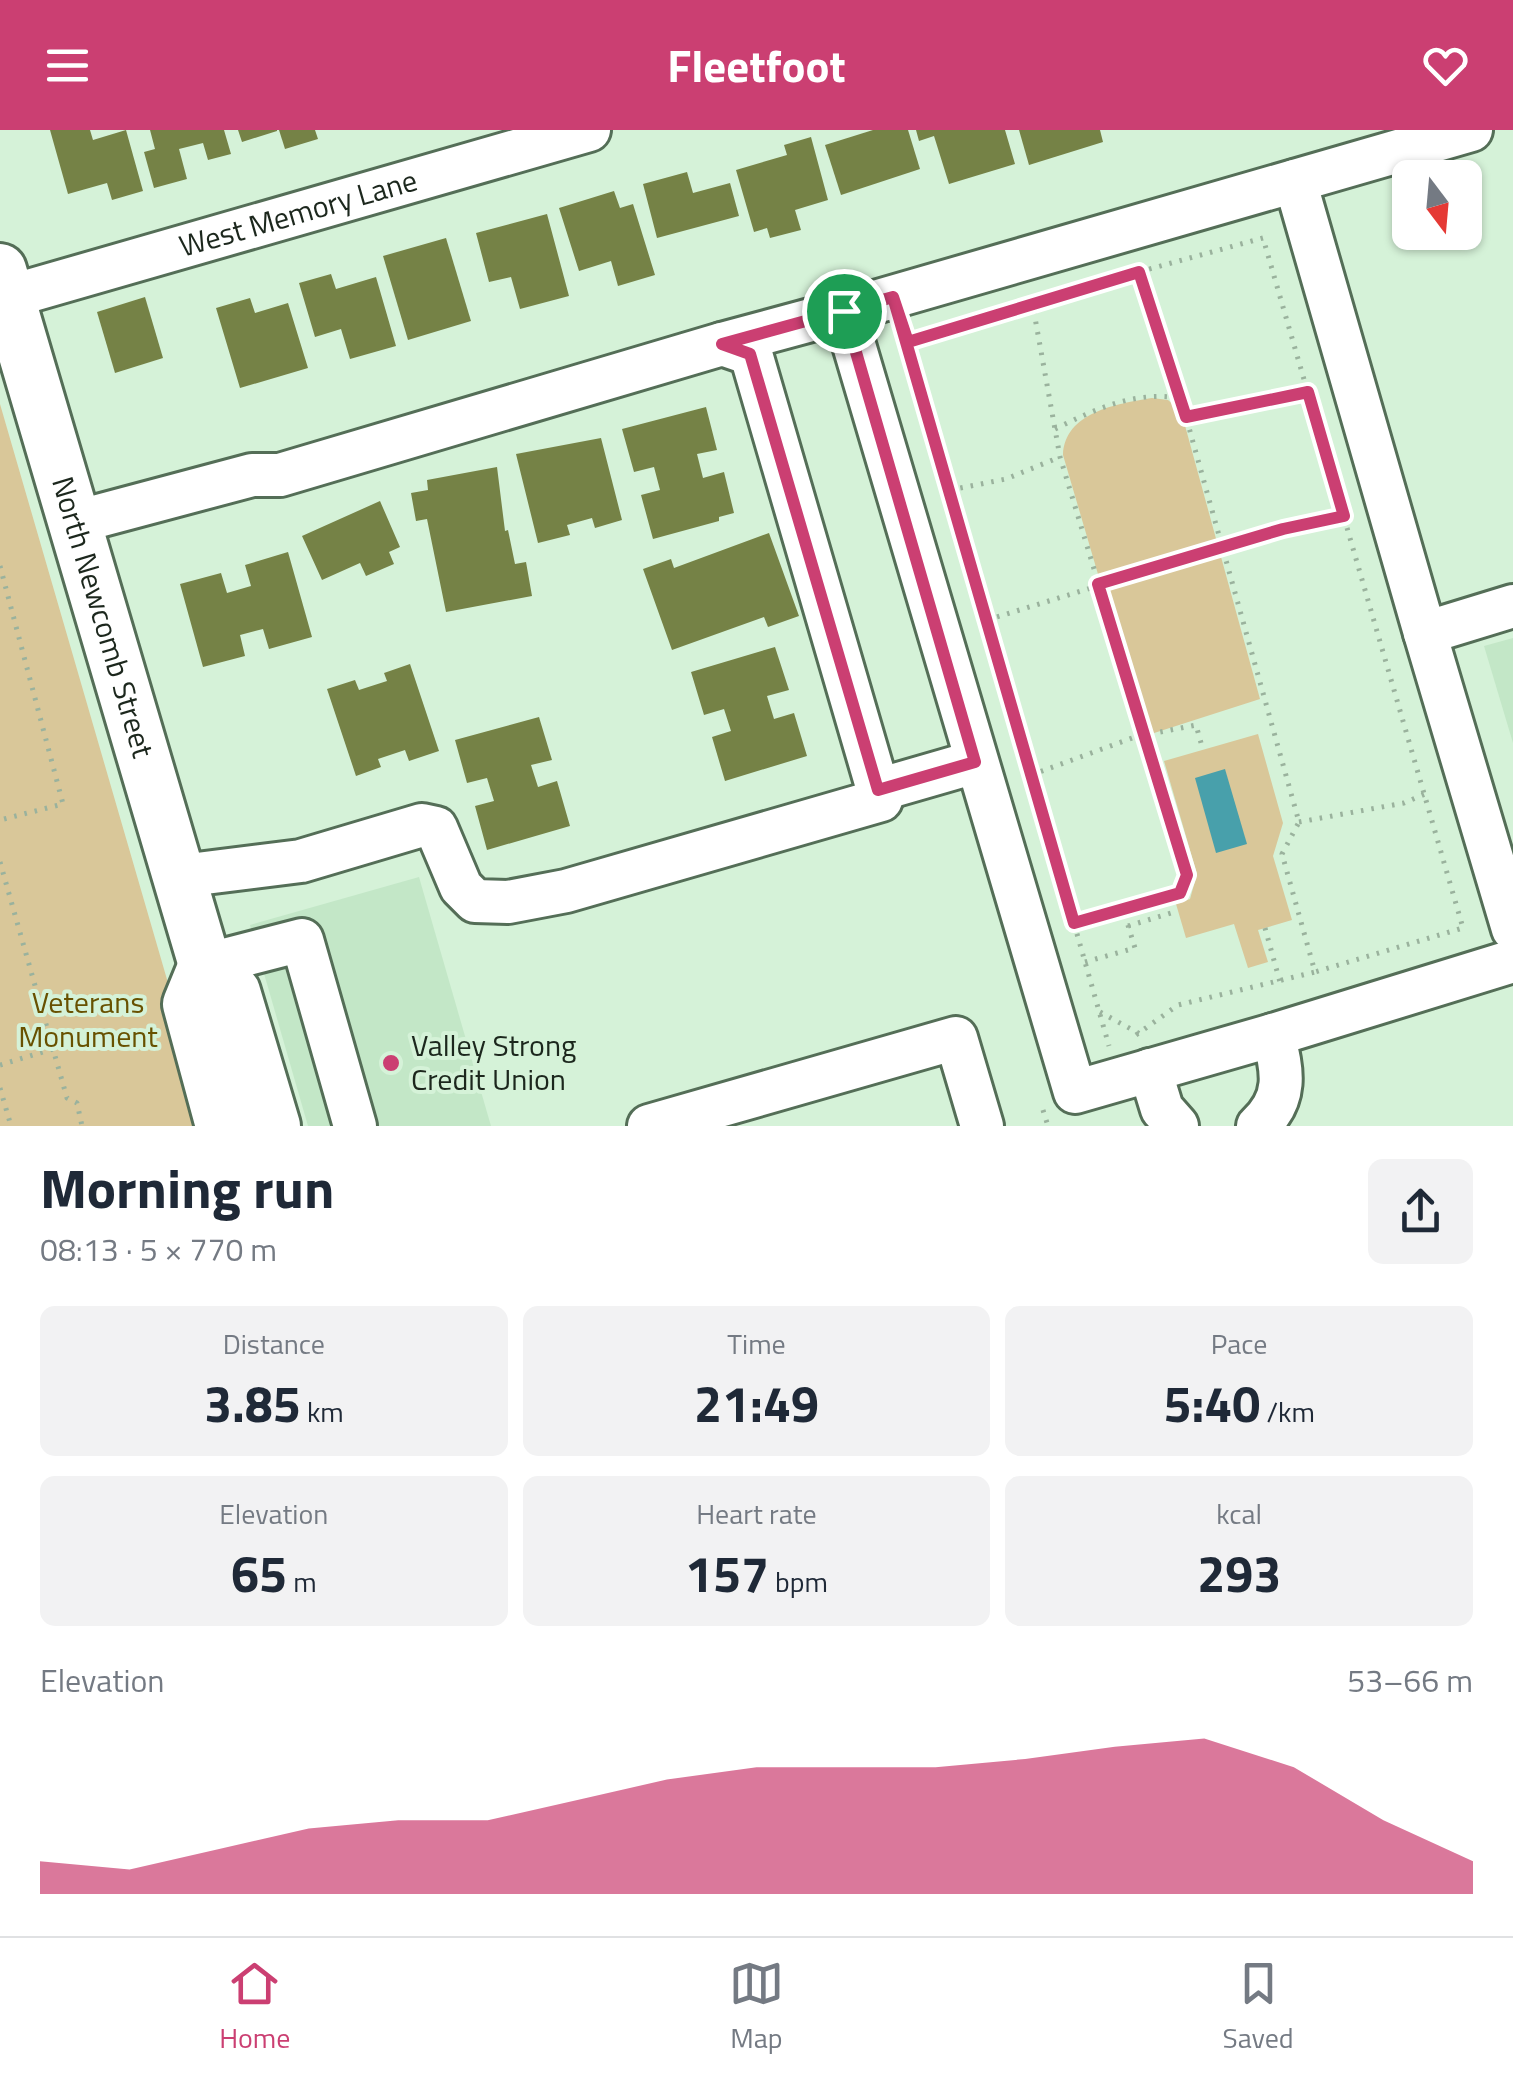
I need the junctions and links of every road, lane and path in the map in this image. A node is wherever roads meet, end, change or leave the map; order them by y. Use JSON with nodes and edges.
{"nodes":[{"id":1,"x":589,"y":130,"type":"edge"},
{"id":2,"x":1471,"y":130,"type":"edge"},
{"id":3,"x":1295,"y":182,"type":"junction"},
{"id":4,"x":1139,"y":272,"type":"junction"},
{"id":5,"x":4,"y":284,"type":"edge"},
{"id":6,"x":893,"y":297,"type":"junction"},
{"id":7,"x":1032,"y":301,"type":"junction"},
{"id":8,"x":844,"y":311,"type":"junction"},
{"id":9,"x":908,"y":342,"type":"junction"},
{"id":10,"x":722,"y":344,"type":"junction"},
{"id":11,"x":1308,"y":392,"type":"junction"},
{"id":12,"x":1180,"y":398,"type":"junction"},
{"id":13,"x":1186,"y":417,"type":"junction"},
{"id":14,"x":1054,"y":430,"type":"junction"},
{"id":15,"x":1060,"y":457,"type":"junction"},
{"id":16,"x":950,"y":490,"type":"junction"},
{"id":17,"x":1344,"y":516,"type":"junction"},
{"id":18,"x":76,"y":537,"type":"junction"},
{"id":19,"x":1221,"y":549,"type":"junction"},
{"id":20,"x":0,"y":566,"type":"edge"},
{"id":21,"x":1098,"y":584,"type":"junction"},
{"id":22,"x":1513,"y":606,"type":"edge"},
{"id":23,"x":987,"y":620,"type":"junction"},
{"id":24,"x":1425,"y":632,"type":"junction"},
{"id":25,"x":1144,"y":737,"type":"junction"},
{"id":26,"x":1203,"y":750,"type":"dead end"},
{"id":27,"x":975,"y":762,"type":"junction"},
{"id":28,"x":1031,"y":775,"type":"junction"},
{"id":29,"x":878,"y":790,"type":"junction"},
{"id":30,"x":1425,"y":794,"type":"junction"},
{"id":31,"x":0,"y":820,"type":"edge"},
{"id":32,"x":1299,"y":822,"type":"junction"},
{"id":33,"x":0,"y":862,"type":"edge"},
{"id":34,"x":181,"y":876,"type":"junction"},
{"id":35,"x":1123,"y":909,"type":"junction"},
{"id":36,"x":1178,"y":911,"type":"dead end"},
{"id":37,"x":1074,"y":923,"type":"junction"},
{"id":38,"x":1128,"y":926,"type":"junction"},
{"id":39,"x":1265,"y":928,"type":"dead end"},
{"id":40,"x":1513,"y":929,"type":"edge"},
{"id":41,"x":1513,"y":960,"type":"edge"},
{"id":42,"x":1085,"y":962,"type":"junction"},
{"id":43,"x":205,"y":965,"type":"junction"},
{"id":44,"x":1315,"y":972,"type":"junction"},
{"id":45,"x":1280,"y":982,"type":"junction"},
{"id":46,"x":1100,"y":1012,"type":"junction"},
{"id":47,"x":1273,"y":1035,"type":"junction"},
{"id":48,"x":1109,"y":1046,"type":"junction"},
{"id":49,"x":52,"y":1049,"type":"junction"},
{"id":50,"x":201,"y":1050,"type":"junction"},
{"id":51,"x":1145,"y":1052,"type":"junction"},
{"id":52,"x":1064,"y":1058,"type":"junction"},
{"id":53,"x":0,"y":1064,"type":"edge"},
{"id":54,"x":0,"y":1088,"type":"edge"},
{"id":55,"x":1042,"y":1108,"type":"dead end"},
{"id":56,"x":978,"y":1125,"type":"edge"},
{"id":57,"x":11,"y":1126,"type":"edge"},
{"id":58,"x":82,"y":1126,"type":"edge"},
{"id":59,"x":222,"y":1126,"type":"edge"},
{"id":60,"x":248,"y":1126,"type":"edge"},
{"id":61,"x":274,"y":1126,"type":"edge"},
{"id":62,"x":355,"y":1126,"type":"edge"},
{"id":63,"x":649,"y":1126,"type":"edge"},
{"id":64,"x":1048,"y":1126,"type":"edge"},
{"id":65,"x":1177,"y":1126,"type":"edge"},
{"id":66,"x":1258,"y":1126,"type":"edge"}],
"edges":[{"from":1,"to":5,"type":"street","name":"West Memory Lane"},
{"from":2,"to":3,"type":"street"},
{"from":3,"to":6,"type":"street"},
{"from":3,"to":24,"type":"street"},
{"from":4,"to":7,"type":"path"},
{"from":4,"to":11,"type":"path"},
{"from":4,"to":12,"type":"path"},
{"from":5,"to":18,"type":"main road","name":"North Newcomb Street"},
{"from":6,"to":8,"type":"street"},
{"from":6,"to":9,"type":"path"},
{"from":7,"to":9,"type":"path"},
{"from":7,"to":14,"type":"path"},
{"from":8,"to":10,"type":"street"},
{"from":8,"to":27,"type":"street"},
{"from":9,"to":16,"type":"path"},
{"from":10,"to":18,"type":"street"},
{"from":10,"to":29,"type":"street"},
{"from":11,"to":13,"type":"path"},
{"from":11,"to":17,"type":"path"},
{"from":12,"to":13,"type":"path"},
{"from":12,"to":14,"type":"path"},
{"from":13,"to":19,"type":"path"},
{"from":14,"to":15,"type":"path"},
{"from":15,"to":16,"type":"path"},
{"from":15,"to":21,"type":"path"},
{"from":16,"to":23,"type":"path"},
{"from":17,"to":19,"type":"path"},
{"from":17,"to":30,"type":"path"},
{"from":18,"to":34,"type":"main road","name":"North Newcomb Street"},
{"from":19,"to":21,"type":"path"},
{"from":19,"to":32,"type":"path"},
{"from":20,"to":31,"type":"path"},
{"from":21,"to":23,"type":"path"},
{"from":21,"to":25,"type":"path"},
{"from":22,"to":24,"type":"street"},
{"from":23,"to":28,"type":"path"},
{"from":24,"to":40,"type":"street"},
{"from":25,"to":26,"type":"path"},
{"from":25,"to":28,"type":"path"},
{"from":25,"to":35,"type":"path"},
{"from":27,"to":29,"type":"street"},
{"from":27,"to":52,"type":"street"},
{"from":28,"to":37,"type":"path"},
{"from":29,"to":34,"type":"street"},
{"from":30,"to":32,"type":"path"},
{"from":30,"to":44,"type":"path"},
{"from":32,"to":44,"type":"path"},
{"from":33,"to":49,"type":"path"},
{"from":34,"to":43,"type":"main road","name":"North Newcomb Street"},
{"from":35,"to":37,"type":"path"},
{"from":35,"to":38,"type":"path"},
{"from":36,"to":38,"type":"path"},
{"from":37,"to":42,"type":"path"},
{"from":38,"to":42,"type":"path"},
{"from":39,"to":45,"type":"path"},
{"from":41,"to":47,"type":"street"},
{"from":42,"to":46,"type":"path"},
{"from":43,"to":50,"type":"main road"},
{"from":43,"to":61,"type":"main road","name":"North Newcomb Street"},
{"from":43,"to":62,"type":"street"},
{"from":44,"to":45,"type":"path"},
{"from":45,"to":51,"type":"path"},
{"from":46,"to":48,"type":"path"},
{"from":46,"to":51,"type":"path"},
{"from":47,"to":51,"type":"street"},
{"from":47,"to":66,"type":"street"},
{"from":48,"to":51,"type":"path"},
{"from":48,"to":52,"type":"path"},
{"from":49,"to":53,"type":"path"},
{"from":49,"to":58,"type":"path"},
{"from":50,"to":59,"type":"main road"},
{"from":50,"to":60,"type":"main road"},
{"from":51,"to":52,"type":"street"},
{"from":51,"to":65,"type":"street"},
{"from":54,"to":57,"type":"path"},
{"from":55,"to":64,"type":"path"},
{"from":56,"to":63,"type":"street"}]}
